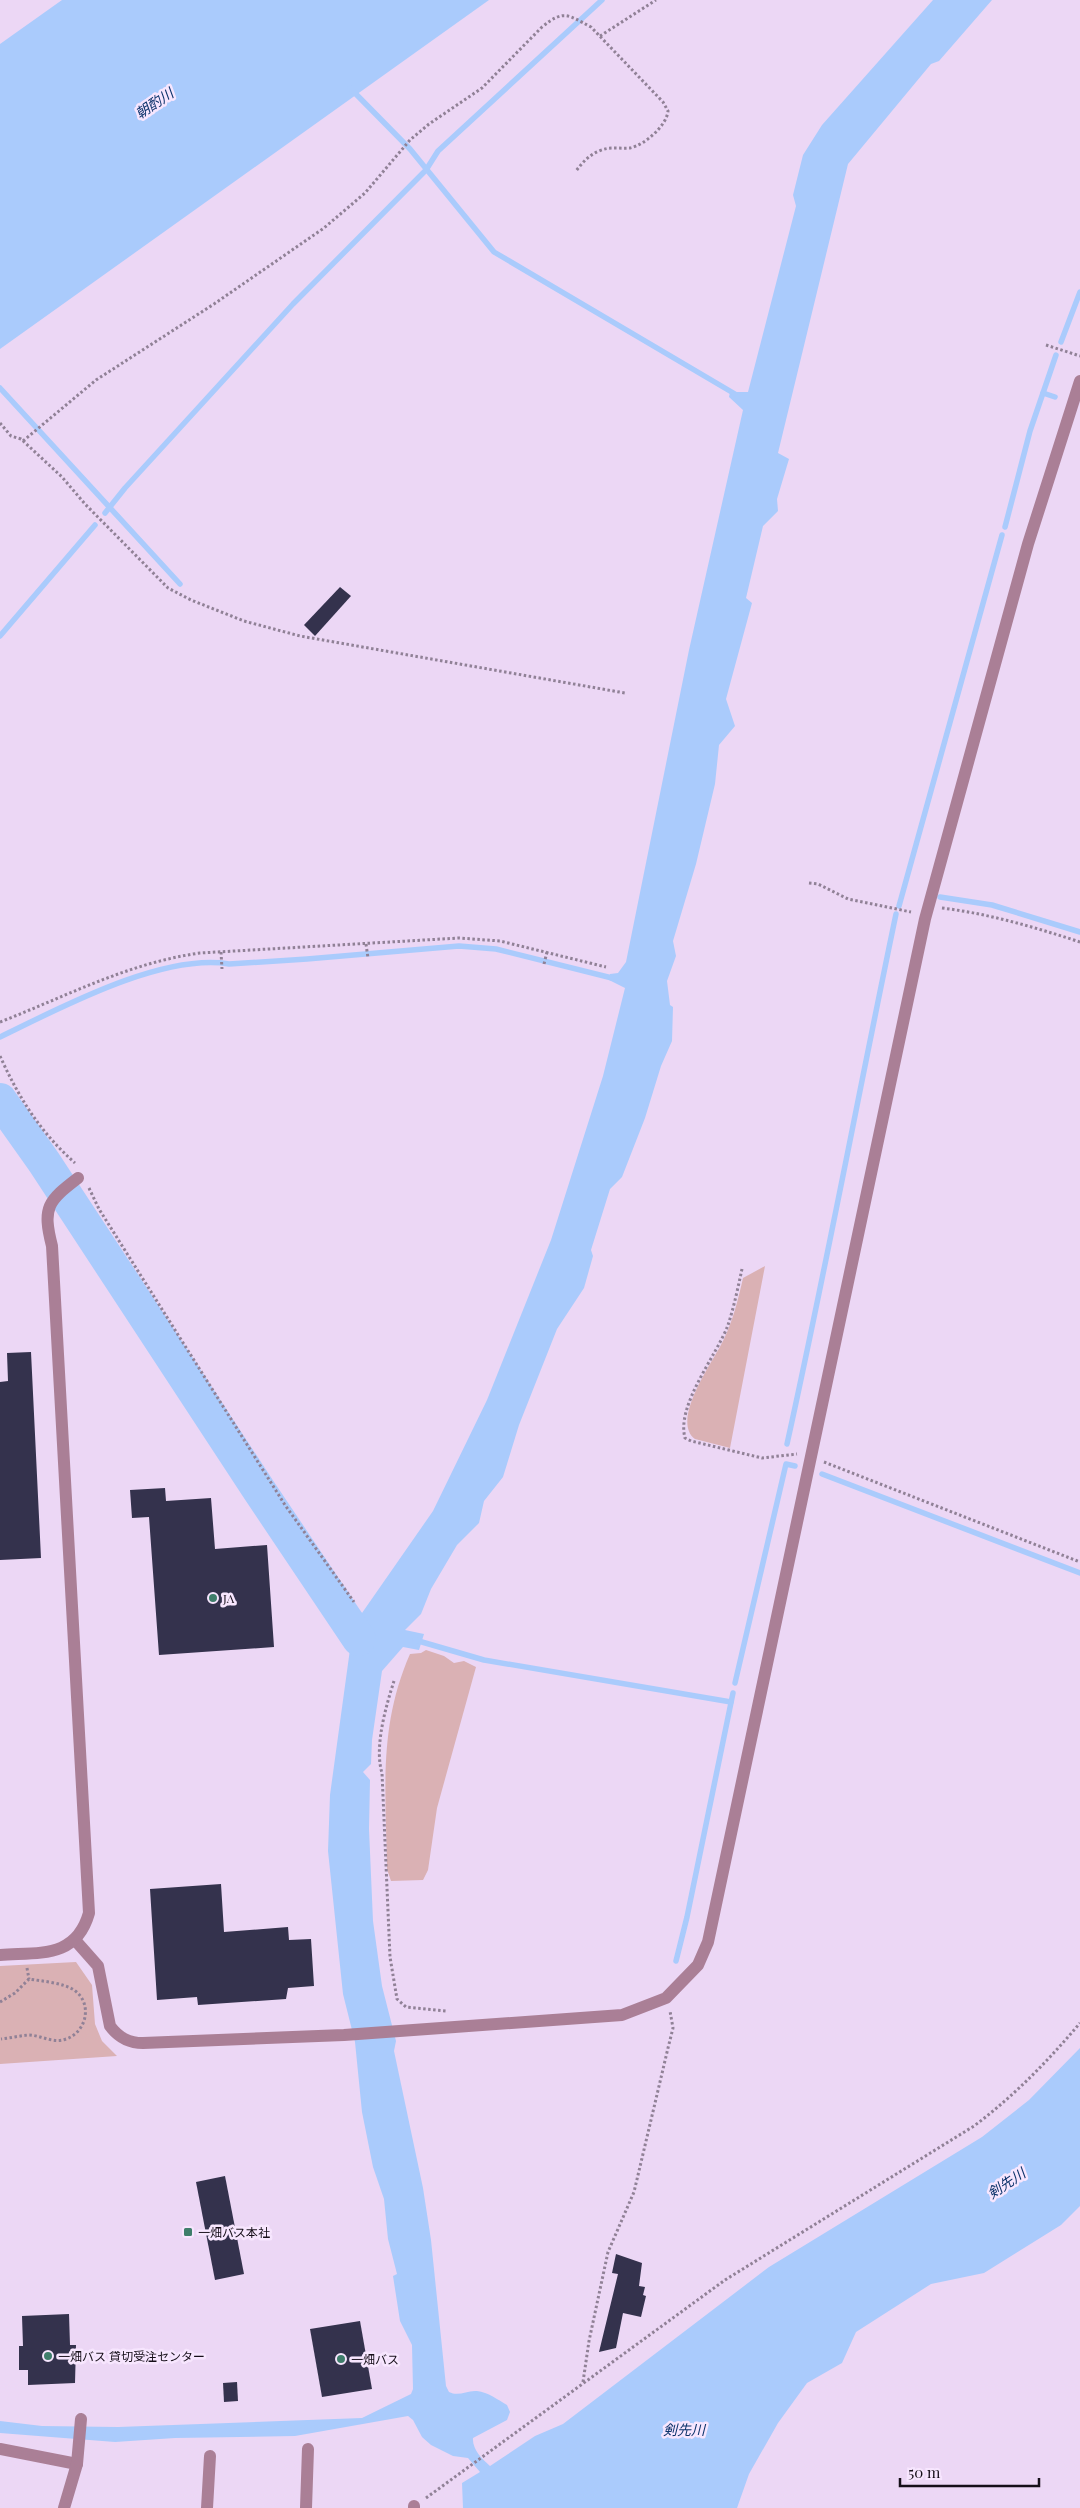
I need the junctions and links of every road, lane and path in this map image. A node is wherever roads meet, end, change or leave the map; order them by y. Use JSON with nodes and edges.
{"nodes":[{"id":1,"x":656,"y":0,"type":"edge"},
{"id":2,"x":600,"y":36,"type":"junction"},
{"id":3,"x":576,"y":171,"type":"dead end"},
{"id":4,"x":1046,"y":345,"type":"dead end"},
{"id":5,"x":1080,"y":356,"type":"edge"},
{"id":6,"x":1080,"y":381,"type":"edge"},
{"id":7,"x":0,"y":423,"type":"edge"},
{"id":8,"x":22,"y":441,"type":"junction"},
{"id":9,"x":625,"y":693,"type":"dead end"},
{"id":10,"x":809,"y":883,"type":"dead end"},
{"id":11,"x":929,"y":906,"type":"junction"},
{"id":12,"x":905,"y":911,"type":"dead end"},
{"id":13,"x":1080,"y":942,"type":"edge"},
{"id":14,"x":366,"y":945,"type":"junction"},
{"id":15,"x":221,"y":952,"type":"junction"},
{"id":16,"x":547,"y":954,"type":"junction"},
{"id":17,"x":368,"y":958,"type":"dead end"},
{"id":18,"x":544,"y":964,"type":"dead end"},
{"id":19,"x":606,"y":967,"type":"dead end"},
{"id":20,"x":222,"y":969,"type":"dead end"},
{"id":21,"x":0,"y":1022,"type":"edge"},
{"id":22,"x":0,"y":1056,"type":"edge"},
{"id":23,"x":78,"y":1178,"type":"junction"},
{"id":24,"x":742,"y":1269,"type":"dead end"},
{"id":25,"x":811,"y":1456,"type":"junction"},
{"id":26,"x":1080,"y":1562,"type":"edge"},
{"id":27,"x":354,"y":1602,"type":"dead end"},
{"id":28,"x":394,"y":1680,"type":"dead end"},
{"id":29,"x":76,"y":1940,"type":"junction"},
{"id":30,"x":0,"y":1955,"type":"edge"},
{"id":31,"x":666,"y":1998,"type":"junction"},
{"id":32,"x":0,"y":2002,"type":"edge"},
{"id":33,"x":452,"y":2012,"type":"dead end"},
{"id":34,"x":1080,"y":2023,"type":"edge"},
{"id":35,"x":0,"y":2038,"type":"edge"},
{"id":36,"x":583,"y":2383,"type":"junction"},
{"id":37,"x":81,"y":2419,"type":"dead end"},
{"id":38,"x":0,"y":2449,"type":"edge"},
{"id":39,"x":308,"y":2449,"type":"dead end"},
{"id":40,"x":210,"y":2456,"type":"dead end"},
{"id":41,"x":77,"y":2464,"type":"junction"},
{"id":42,"x":414,"y":2507,"type":"edge"},
{"id":43,"x":64,"y":2508,"type":"edge"},
{"id":44,"x":207,"y":2508,"type":"edge"},
{"id":45,"x":306,"y":2508,"type":"edge"}],
"edges":[{"from":1,"to":2,"type":"path"},
{"from":2,"to":3,"type":"path"},
{"from":2,"to":8,"type":"path"},
{"from":4,"to":5,"type":"path"},
{"from":6,"to":11,"type":"street"},
{"from":7,"to":8,"type":"path"},
{"from":8,"to":9,"type":"path"},
{"from":10,"to":12,"type":"path"},
{"from":11,"to":13,"type":"path"},
{"from":11,"to":25,"type":"street"},
{"from":14,"to":15,"type":"path"},
{"from":14,"to":16,"type":"path"},
{"from":14,"to":17,"type":"path"},
{"from":15,"to":20,"type":"path"},
{"from":15,"to":21,"type":"path"},
{"from":16,"to":18,"type":"path"},
{"from":16,"to":19,"type":"path"},
{"from":22,"to":23,"type":"path"},
{"from":23,"to":27,"type":"path"},
{"from":23,"to":29,"type":"street"},
{"from":24,"to":25,"type":"path"},
{"from":25,"to":26,"type":"path"},
{"from":25,"to":31,"type":"street"},
{"from":28,"to":33,"type":"path"},
{"from":29,"to":30,"type":"street"},
{"from":29,"to":31,"type":"street"},
{"from":31,"to":36,"type":"path"},
{"from":32,"to":35,"type":"path"},
{"from":34,"to":36,"type":"path"},
{"from":36,"to":42,"type":"path"},
{"from":37,"to":41,"type":"street"},
{"from":38,"to":41,"type":"street"},
{"from":39,"to":45,"type":"street"},
{"from":40,"to":44,"type":"street"},
{"from":41,"to":43,"type":"street"}]}
